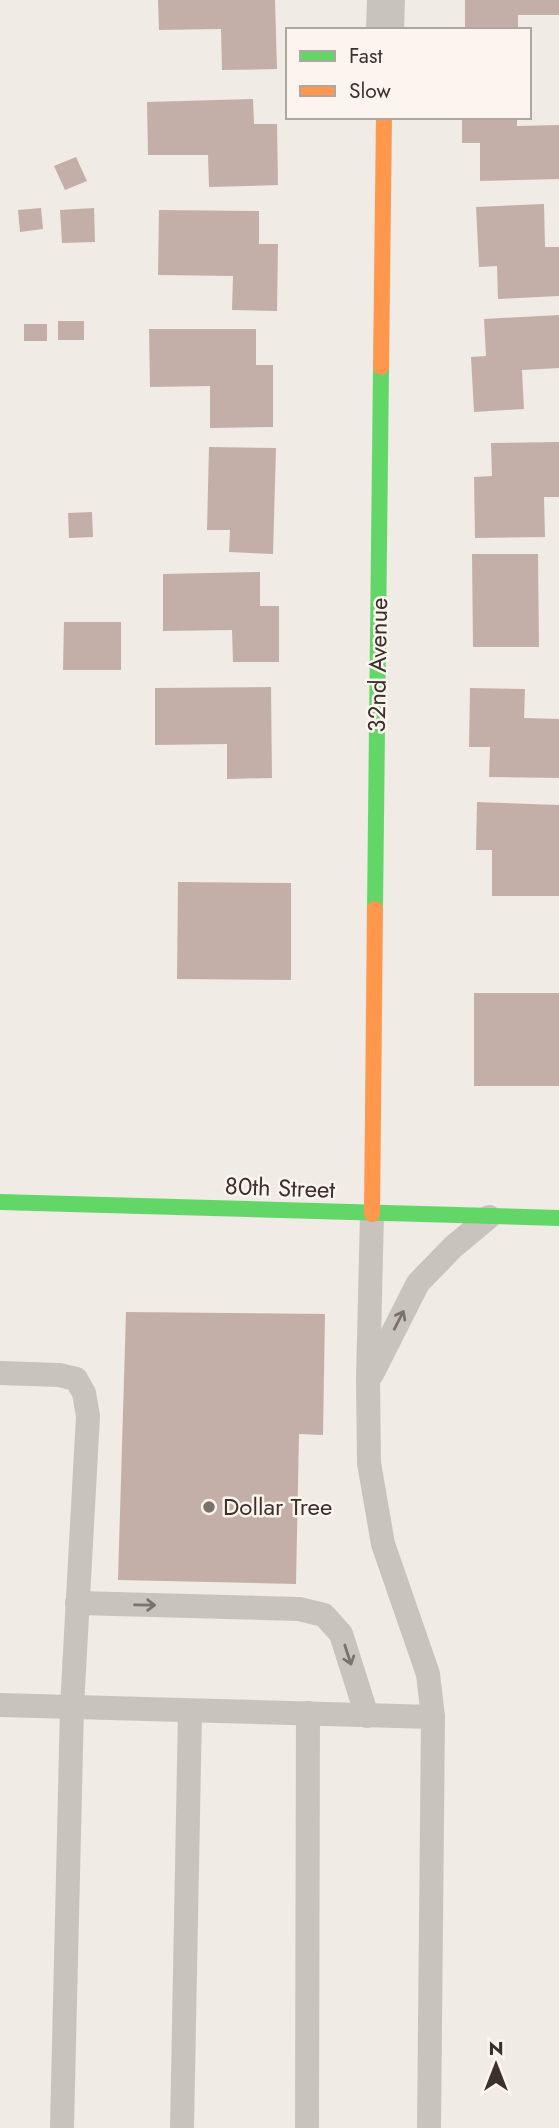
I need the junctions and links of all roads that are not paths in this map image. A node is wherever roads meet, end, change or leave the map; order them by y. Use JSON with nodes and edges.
{"nodes":[{"id":1,"x":386,"y":0,"type":"edge"},
{"id":2,"x":385,"y":28,"type":"edge"},
{"id":3,"x":384,"y":119,"type":"edge"},
{"id":4,"x":0,"y":1202,"type":"edge"},
{"id":5,"x":372,"y":1214,"type":"junction"},
{"id":6,"x":489,"y":1217,"type":"junction"},
{"id":7,"x":559,"y":1218,"type":"edge"},
{"id":8,"x":0,"y":1373,"type":"edge"},
{"id":9,"x":368,"y":1381,"type":"junction"},
{"id":10,"x":77,"y":1603,"type":"junction"},
{"id":11,"x":0,"y":1705,"type":"edge"},
{"id":12,"x":72,"y":1707,"type":"junction"},
{"id":13,"x":190,"y":1711,"type":"junction"},
{"id":14,"x":308,"y":1713,"type":"junction"},
{"id":15,"x":367,"y":1716,"type":"junction"},
{"id":16,"x":433,"y":1717,"type":"junction"},
{"id":17,"x":62,"y":2128,"type":"edge"},
{"id":18,"x":182,"y":2128,"type":"edge"},
{"id":19,"x":307,"y":2128,"type":"edge"},
{"id":20,"x":429,"y":2128,"type":"edge"}],
"edges":[{"from":1,"to":2,"type":"street"},
{"from":3,"to":5,"type":"street","name":"32nd Avenue"},
{"from":4,"to":5,"type":"street","name":"80th Street"},
{"from":5,"to":6,"type":"street","name":"80th Street"},
{"from":5,"to":9,"type":"lane"},
{"from":6,"to":7,"type":"street","name":"80th Street"},
{"from":9,"to":6,"type":"lane","one_way":true},
{"from":8,"to":10,"type":"lane"},
{"from":9,"to":16,"type":"lane"},
{"from":10,"to":12,"type":"lane"},
{"from":10,"to":15,"type":"lane","one_way":true},
{"from":11,"to":12,"type":"lane"},
{"from":12,"to":13,"type":"lane"},
{"from":12,"to":17,"type":"lane"},
{"from":13,"to":14,"type":"lane"},
{"from":13,"to":18,"type":"lane"},
{"from":14,"to":15,"type":"lane"},
{"from":14,"to":19,"type":"lane"},
{"from":15,"to":16,"type":"lane"},
{"from":16,"to":20,"type":"lane"}]}
